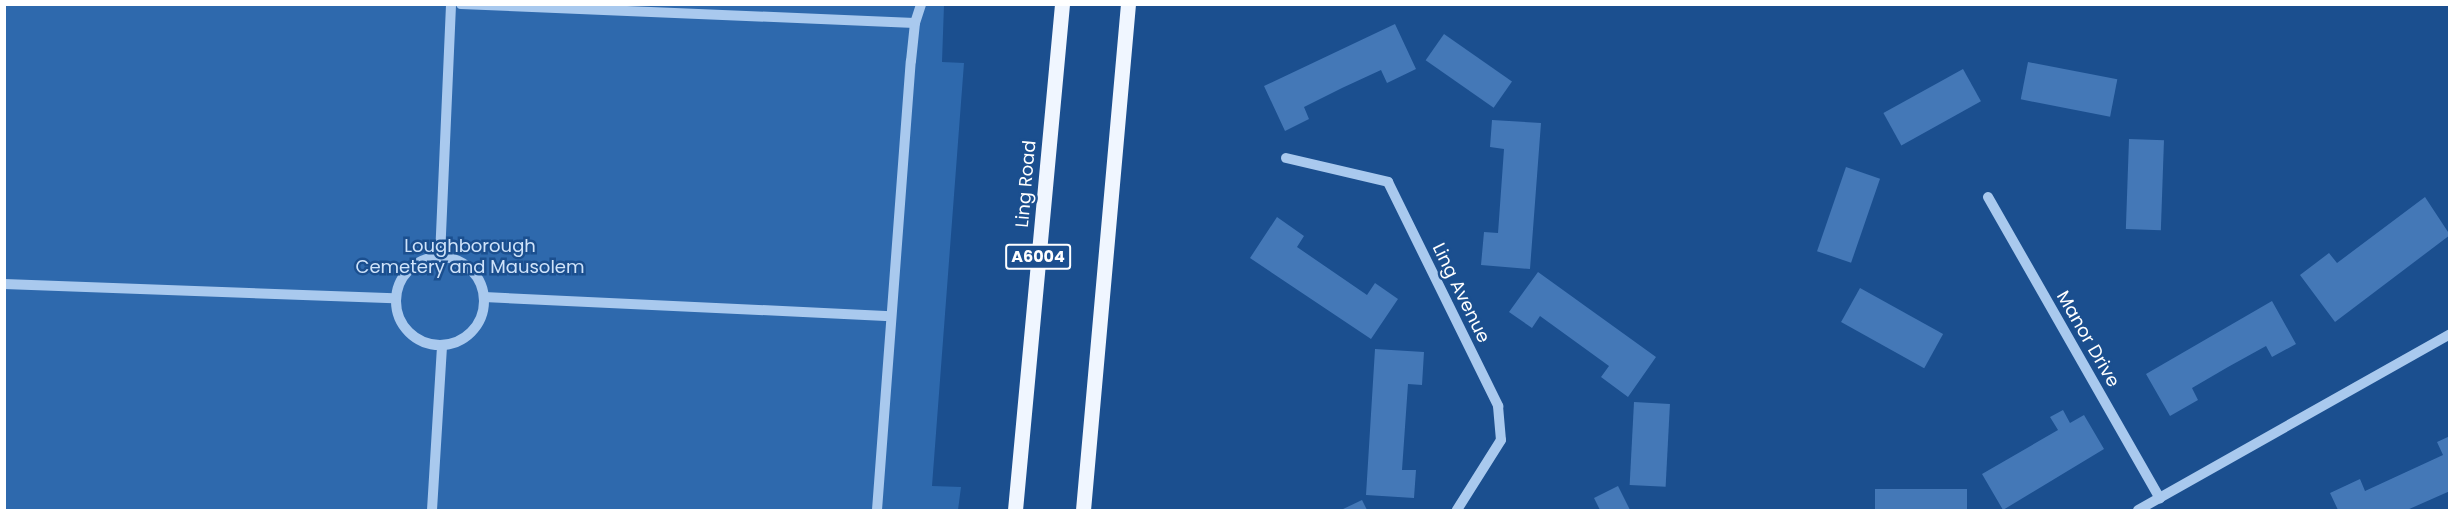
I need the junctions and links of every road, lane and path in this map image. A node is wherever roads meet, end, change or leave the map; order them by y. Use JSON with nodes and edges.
{"nodes":[{"id":1,"x":451,"y":4,"type":"edge"},
{"id":2,"x":461,"y":4,"type":"edge"},
{"id":3,"x":921,"y":4,"type":"edge"},
{"id":4,"x":1062,"y":4,"type":"edge"},
{"id":5,"x":1128,"y":4,"type":"edge"},
{"id":6,"x":915,"y":22,"type":"junction"},
{"id":7,"x":1286,"y":158,"type":"dead end"},
{"id":8,"x":1988,"y":197,"type":"dead end"},
{"id":9,"x":440,"y":257,"type":"junction"},
{"id":10,"x":4,"y":284,"type":"edge"},
{"id":11,"x":484,"y":297,"type":"junction"},
{"id":12,"x":394,"y":298,"type":"junction"},
{"id":13,"x":891,"y":316,"type":"junction"},
{"id":14,"x":2450,"y":334,"type":"edge"},
{"id":15,"x":442,"y":345,"type":"junction"},
{"id":16,"x":2160,"y":498,"type":"junction"},
{"id":17,"x":432,"y":510,"type":"edge"},
{"id":18,"x":877,"y":510,"type":"edge"},
{"id":19,"x":1015,"y":510,"type":"edge"},
{"id":20,"x":1083,"y":510,"type":"edge"},
{"id":21,"x":1458,"y":510,"type":"edge"},
{"id":22,"x":2138,"y":510,"type":"edge"}],
"edges":[{"from":1,"to":9,"type":"street"},
{"from":2,"to":6,"type":"street"},
{"from":3,"to":6,"type":"street"},
{"from":4,"to":19,"type":"main road","name":"Ling Road","number":"A6004"},
{"from":5,"to":20,"type":"main road"},
{"from":6,"to":13,"type":"street"},
{"from":7,"to":21,"type":"street","name":"Ling Avenue"},
{"from":8,"to":16,"type":"street","name":"Manor Drive"},
{"from":9,"to":11,"type":"street"},
{"from":9,"to":12,"type":"street"},
{"from":10,"to":12,"type":"street"},
{"from":11,"to":13,"type":"street"},
{"from":11,"to":15,"type":"street"},
{"from":12,"to":15,"type":"street"},
{"from":13,"to":18,"type":"street"},
{"from":14,"to":16,"type":"street"},
{"from":15,"to":17,"type":"street"},
{"from":16,"to":22,"type":"street"}]}
